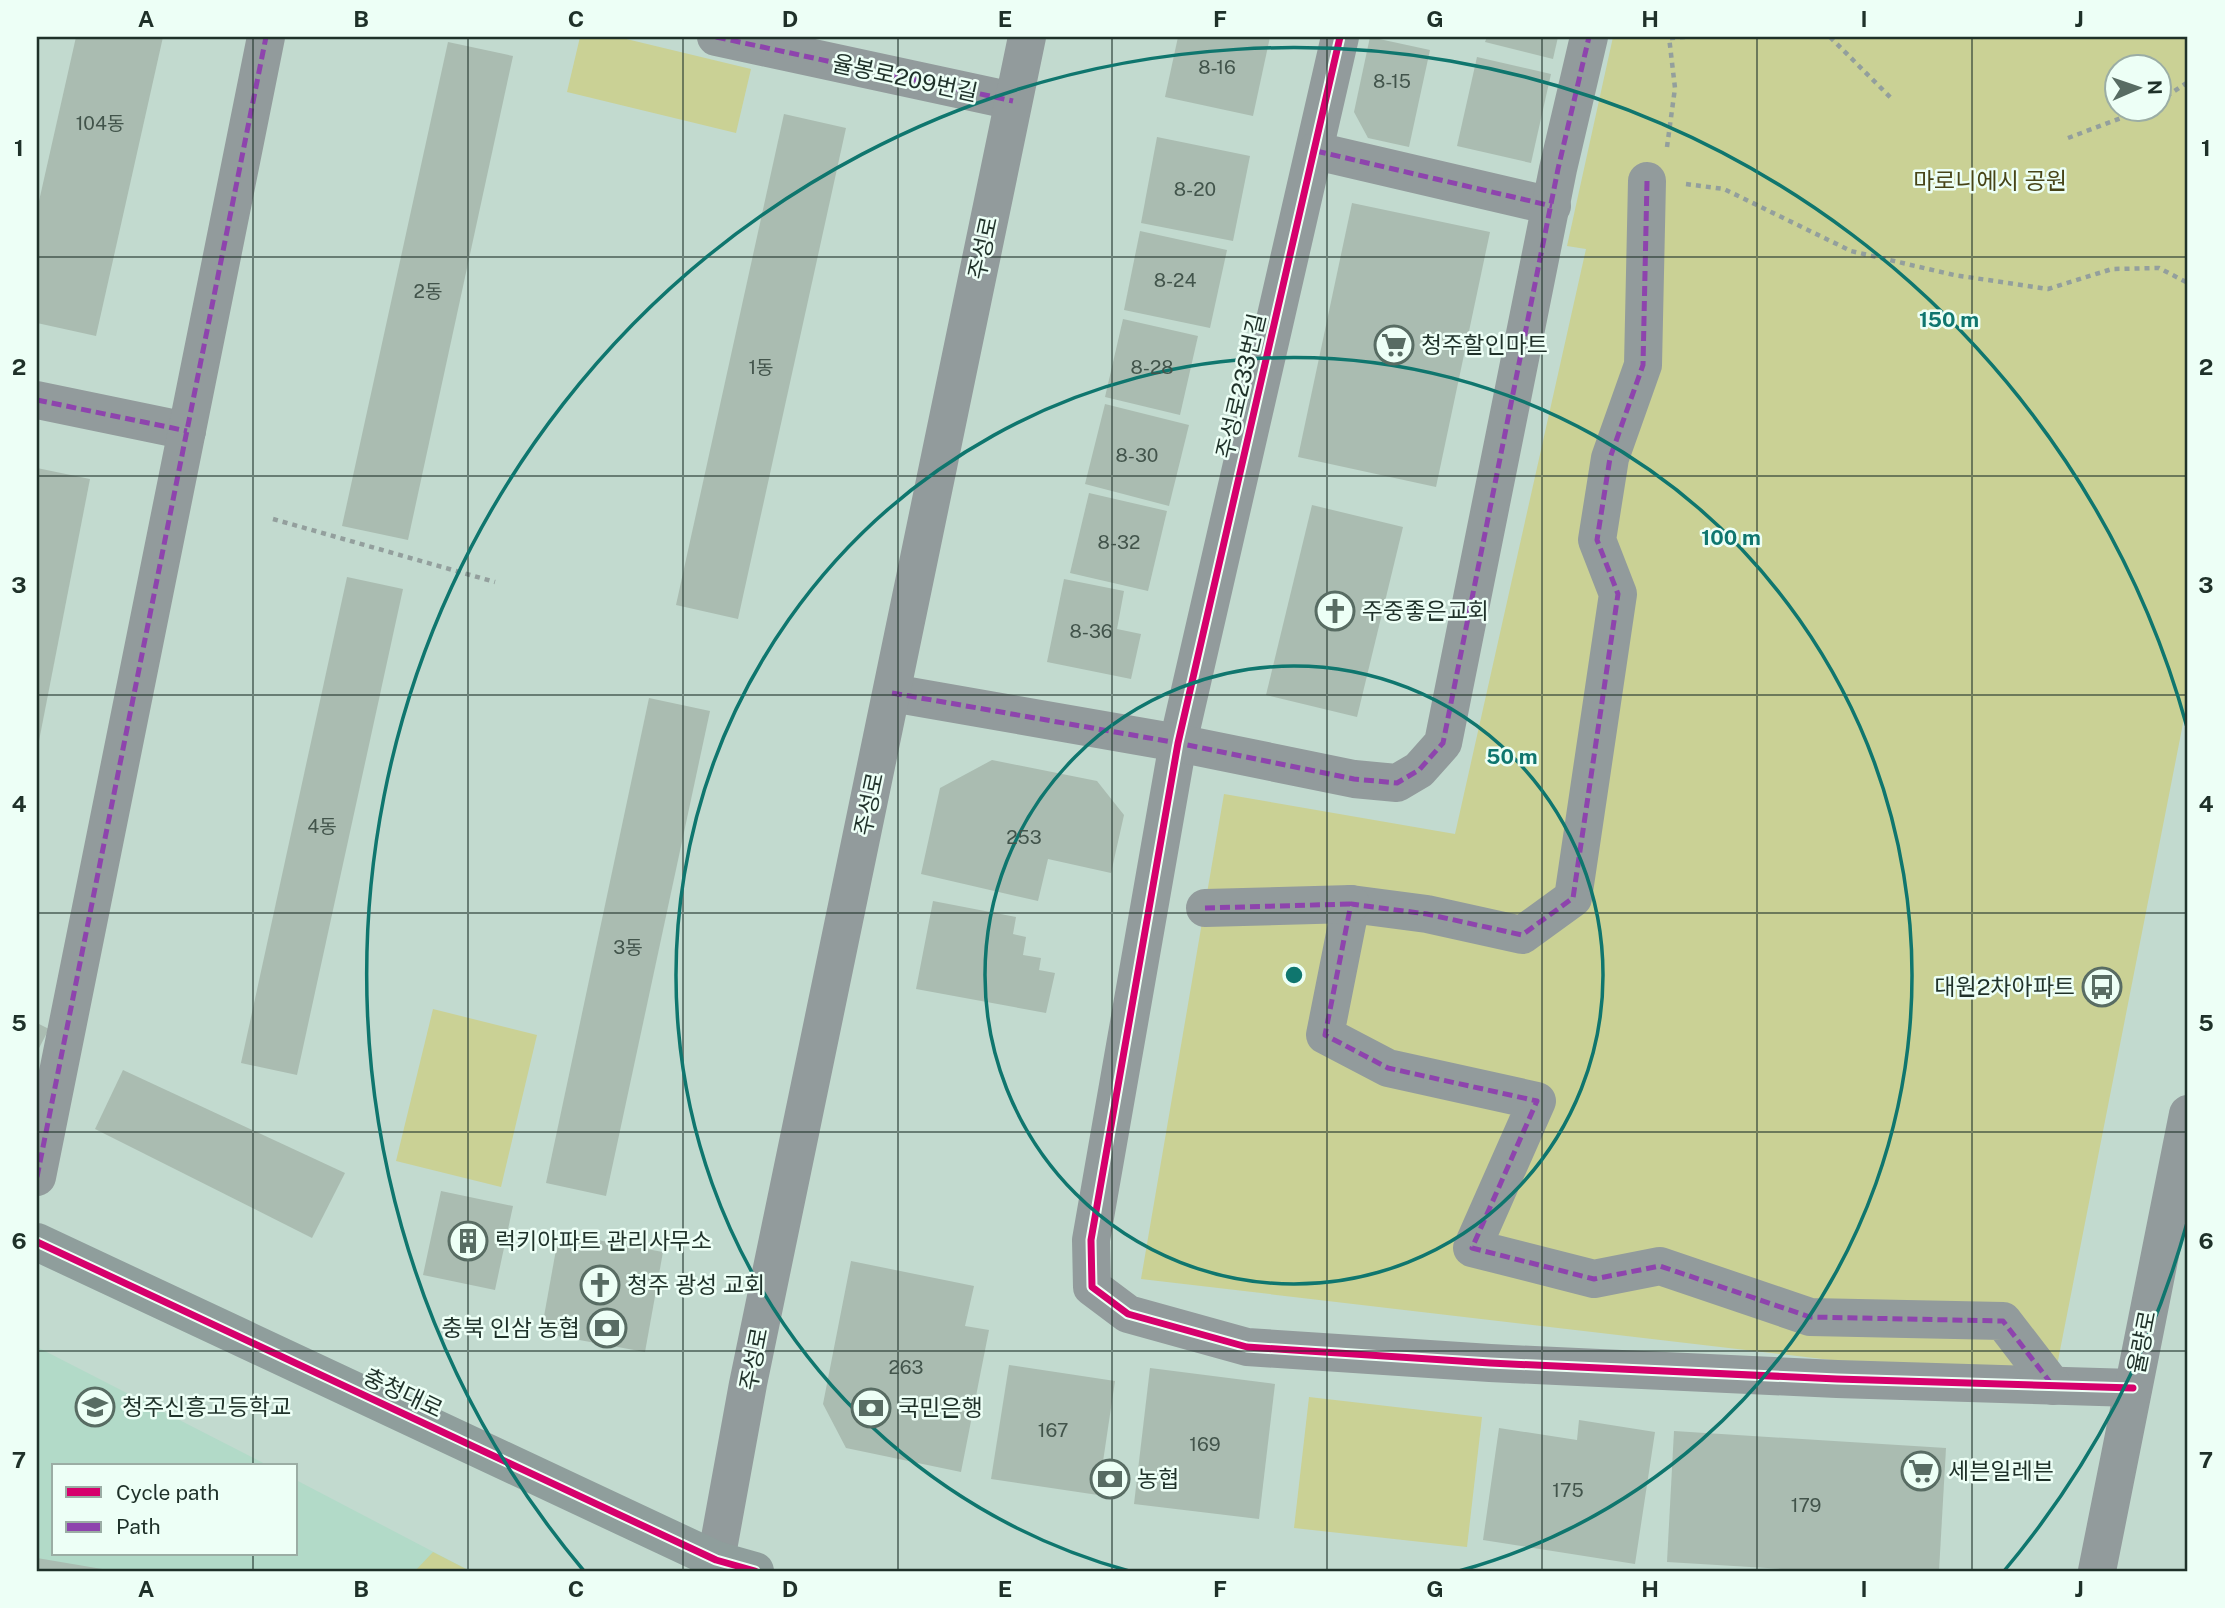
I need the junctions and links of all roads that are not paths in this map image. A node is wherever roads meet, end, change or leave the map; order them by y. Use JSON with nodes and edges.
{"nodes":[{"id":1,"x":266,"y":37,"type":"edge"},
{"id":2,"x":716,"y":37,"type":"edge"},
{"id":3,"x":1027,"y":37,"type":"edge"},
{"id":4,"x":1340,"y":37,"type":"edge"},
{"id":5,"x":1589,"y":37,"type":"edge"},
{"id":6,"x":1013,"y":102,"type":"junction"},
{"id":7,"x":1316,"y":151,"type":"junction"},
{"id":8,"x":1647,"y":181,"type":"road end"},
{"id":9,"x":1552,"y":206,"type":"junction"},
{"id":10,"x":37,"y":400,"type":"edge"},
{"id":11,"x":187,"y":431,"type":"junction"},
{"id":12,"x":892,"y":693,"type":"junction"},
{"id":13,"x":1178,"y":743,"type":"junction"},
{"id":14,"x":1351,"y":904,"type":"junction"},
{"id":15,"x":1205,"y":908,"type":"dead end"},
{"id":16,"x":2188,"y":1114,"type":"edge"},
{"id":17,"x":37,"y":1177,"type":"edge"},
{"id":18,"x":37,"y":1242,"type":"edge"},
{"id":19,"x":2053,"y":1386,"type":"junction"},
{"id":20,"x":2133,"y":1388,"type":"junction"},
{"id":21,"x":715,"y":1566,"type":"edge"},
{"id":22,"x":755,"y":1571,"type":"edge"},
{"id":23,"x":2097,"y":1571,"type":"edge"}],
"edges":[{"from":1,"to":11,"type":"street"},
{"from":2,"to":6,"type":"street","name":"율봉로209번길"},
{"from":3,"to":6,"type":"street","name":"주성로"},
{"from":4,"to":7,"type":"street","name":"주성로233번길"},
{"from":5,"to":9,"type":"street"},
{"from":6,"to":12,"type":"street","name":"주성로"},
{"from":7,"to":9,"type":"street"},
{"from":7,"to":13,"type":"street","name":"주성로233번길"},
{"from":8,"to":14,"type":"street"},
{"from":9,"to":13,"type":"street"},
{"from":10,"to":11,"type":"street"},
{"from":11,"to":17,"type":"street"},
{"from":12,"to":13,"type":"street"},
{"from":12,"to":21,"type":"street","name":"주성로"},
{"from":13,"to":19,"type":"street","name":"주성로233번길"},
{"from":14,"to":15,"type":"street"},
{"from":14,"to":19,"type":"street"},
{"from":16,"to":20,"type":"street","name":"율량로"},
{"from":18,"to":21,"type":"main road","name":"충청대로"},
{"from":19,"to":20,"type":"street"},
{"from":20,"to":23,"type":"street","name":"율량로"},
{"from":21,"to":22,"type":"main road","name":"충청대로"}]}
